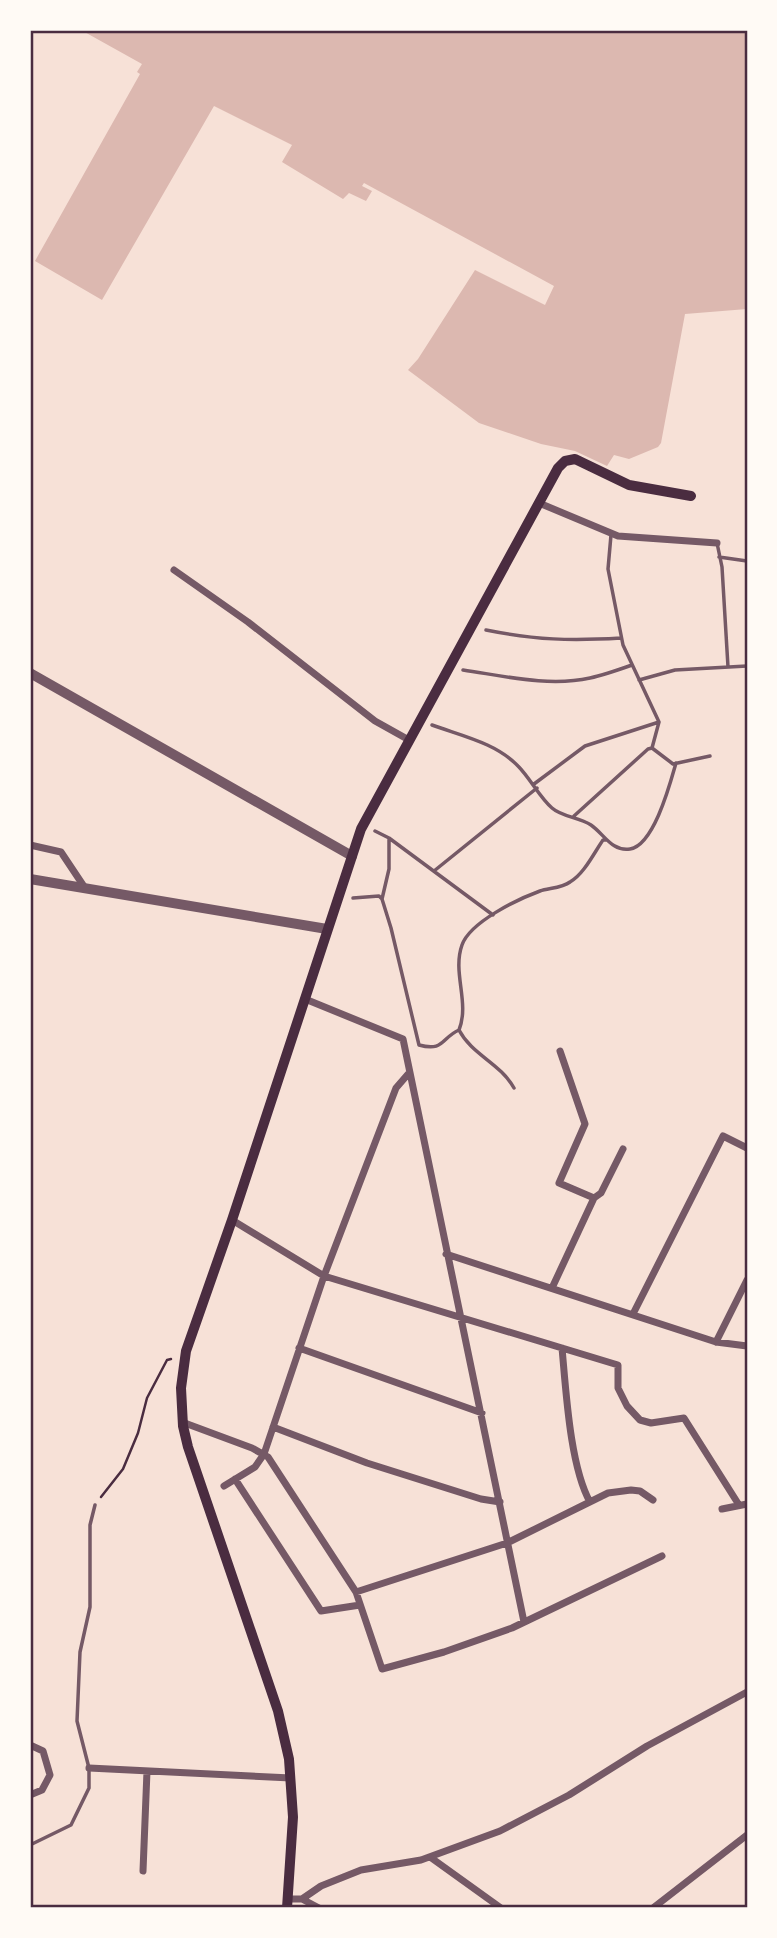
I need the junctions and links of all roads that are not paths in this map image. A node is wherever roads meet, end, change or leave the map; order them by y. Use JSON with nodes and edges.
{"nodes":[{"id":1,"x":691,"y":496,"type":"dead end"},
{"id":2,"x":539,"y":503,"type":"junction"},
{"id":3,"x":611,"y":534,"type":"junction"},
{"id":4,"x":717,"y":543,"type":"joint"},
{"id":5,"x":719,"y":557,"type":"junction"},
{"id":6,"x":747,"y":561,"type":"edge"},
{"id":7,"x":174,"y":569,"type":"dead end"},
{"id":8,"x":486,"y":629,"type":"dead end"},
{"id":9,"x":621,"y":638,"type":"junction"},
{"id":10,"x":632,"y":665,"type":"junction"},
{"id":11,"x":747,"y":666,"type":"edge"},
{"id":12,"x":728,"y":667,"type":"junction"},
{"id":13,"x":463,"y":670,"type":"dead end"},
{"id":14,"x":30,"y":673,"type":"edge"},
{"id":15,"x":639,"y":680,"type":"junction"},
{"id":16,"x":659,"y":722,"type":"junction"},
{"id":17,"x":432,"y":725,"type":"dead end"},
{"id":18,"x":410,"y":740,"type":"junction"},
{"id":19,"x":652,"y":748,"type":"junction"},
{"id":20,"x":710,"y":756,"type":"dead end"},
{"id":21,"x":676,"y":763,"type":"junction"},
{"id":22,"x":536,"y":786,"type":"junction"},
{"id":23,"x":575,"y":816,"type":"junction"},
{"id":24,"x":376,"y":831,"type":"dead end"},
{"id":25,"x":389,"y":838,"type":"junction"},
{"id":26,"x":607,"y":840,"type":"junction"},
{"id":27,"x":30,"y":845,"type":"edge"},
{"id":28,"x":352,"y":856,"type":"junction"},
{"id":29,"x":434,"y":871,"type":"junction"},
{"id":30,"x":30,"y":879,"type":"edge"},
{"id":31,"x":85,"y":888,"type":"junction"},
{"id":32,"x":353,"y":898,"type":"dead end"},
{"id":33,"x":382,"y":899,"type":"junction"},
{"id":34,"x":494,"y":915,"type":"junction"},
{"id":35,"x":327,"y":929,"type":"junction"},
{"id":36,"x":305,"y":999,"type":"junction"},
{"id":37,"x":459,"y":1030,"type":"junction"},
{"id":38,"x":560,"y":1051,"type":"dead end"},
{"id":39,"x":409,"y":1073,"type":"junction"},
{"id":40,"x":514,"y":1088,"type":"dead end"},
{"id":41,"x":747,"y":1148,"type":"edge"},
{"id":42,"x":623,"y":1149,"type":"dead end"},
{"id":43,"x":594,"y":1198,"type":"junction"},
{"id":44,"x":232,"y":1220,"type":"junction"},
{"id":45,"x":446,"y":1254,"type":"junction"},
{"id":46,"x":324,"y":1276,"type":"junction"},
{"id":47,"x":747,"y":1280,"type":"edge"},
{"id":48,"x":552,"y":1288,"type":"junction"},
{"id":49,"x":632,"y":1314,"type":"junction"},
{"id":50,"x":459,"y":1318,"type":"junction"},
{"id":51,"x":716,"y":1342,"type":"junction"},
{"id":52,"x":747,"y":1346,"type":"edge"},
{"id":53,"x":299,"y":1348,"type":"junction"},
{"id":54,"x":562,"y":1348,"type":"junction"},
{"id":55,"x":482,"y":1413,"type":"junction"},
{"id":56,"x":182,"y":1422,"type":"junction"},
{"id":57,"x":273,"y":1427,"type":"junction"},
{"id":58,"x":264,"y":1454,"type":"junction"},
{"id":59,"x":235,"y":1479,"type":"junction"},
{"id":60,"x":225,"y":1486,"type":"dead end"},
{"id":61,"x":653,"y":1500,"type":"dead end"},
{"id":62,"x":500,"y":1502,"type":"junction"},
{"id":63,"x":590,"y":1502,"type":"junction"},
{"id":64,"x":743,"y":1504,"type":"edge"},
{"id":65,"x":95,"y":1505,"type":"road end"},
{"id":66,"x":722,"y":1509,"type":"dead end"},
{"id":67,"x":507,"y":1543,"type":"junction"},
{"id":68,"x":662,"y":1556,"type":"dead end"},
{"id":69,"x":356,"y":1592,"type":"junction"},
{"id":70,"x":360,"y":1605,"type":"junction"},
{"id":71,"x":524,"y":1622,"type":"junction"},
{"id":72,"x":745,"y":1694,"type":"edge"},
{"id":73,"x":747,"y":1703,"type":"edge"},
{"id":74,"x":30,"y":1745,"type":"edge"},
{"id":75,"x":89,"y":1768,"type":"junction"},
{"id":76,"x":147,"y":1771,"type":"junction"},
{"id":77,"x":291,"y":1778,"type":"junction"},
{"id":78,"x":30,"y":1795,"type":"edge"},
{"id":79,"x":747,"y":1835,"type":"edge"},
{"id":80,"x":30,"y":1844,"type":"edge"},
{"id":81,"x":430,"y":1857,"type":"junction"},
{"id":82,"x":143,"y":1871,"type":"dead end"},
{"id":83,"x":302,"y":1899,"type":"junction"},
{"id":84,"x":288,"y":1904,"type":"edge"},
{"id":85,"x":319,"y":1908,"type":"edge"},
{"id":86,"x":501,"y":1908,"type":"edge"},
{"id":87,"x":653,"y":1908,"type":"edge"}],
"edges":[{"from":1,"to":2,"type":"main road"},
{"from":2,"to":3,"type":"street"},
{"from":2,"to":18,"type":"main road"},
{"from":3,"to":4,"type":"street"},
{"from":3,"to":9,"type":"lane"},
{"from":4,"to":5,"type":"lane"},
{"from":5,"to":6,"type":"lane"},
{"from":5,"to":12,"type":"lane"},
{"from":7,"to":18,"type":"street"},
{"from":8,"to":9,"type":"lane"},
{"from":9,"to":10,"type":"lane"},
{"from":10,"to":13,"type":"lane"},
{"from":10,"to":15,"type":"lane"},
{"from":11,"to":12,"type":"lane"},
{"from":12,"to":15,"type":"lane"},
{"from":14,"to":28,"type":"street"},
{"from":15,"to":16,"type":"lane"},
{"from":16,"to":19,"type":"lane"},
{"from":16,"to":22,"type":"lane"},
{"from":17,"to":22,"type":"lane"},
{"from":18,"to":28,"type":"main road"},
{"from":19,"to":21,"type":"lane"},
{"from":19,"to":23,"type":"lane"},
{"from":20,"to":21,"type":"lane"},
{"from":21,"to":26,"type":"lane"},
{"from":22,"to":23,"type":"lane"},
{"from":22,"to":29,"type":"lane"},
{"from":23,"to":26,"type":"lane"},
{"from":24,"to":25,"type":"lane"},
{"from":25,"to":29,"type":"lane"},
{"from":25,"to":33,"type":"lane"},
{"from":26,"to":34,"type":"lane"},
{"from":27,"to":31,"type":"street"},
{"from":28,"to":35,"type":"main road"},
{"from":29,"to":34,"type":"lane"},
{"from":30,"to":31,"type":"street"},
{"from":31,"to":35,"type":"street"},
{"from":32,"to":33,"type":"lane"},
{"from":33,"to":37,"type":"lane"},
{"from":34,"to":37,"type":"lane"},
{"from":35,"to":36,"type":"main road"},
{"from":36,"to":39,"type":"street"},
{"from":36,"to":44,"type":"main road"},
{"from":37,"to":40,"type":"lane"},
{"from":38,"to":43,"type":"street"},
{"from":39,"to":45,"type":"street"},
{"from":39,"to":46,"type":"street"},
{"from":41,"to":49,"type":"street"},
{"from":42,"to":43,"type":"street"},
{"from":43,"to":48,"type":"street"},
{"from":44,"to":46,"type":"street"},
{"from":44,"to":56,"type":"main road"},
{"from":45,"to":48,"type":"street"},
{"from":45,"to":50,"type":"street"},
{"from":46,"to":50,"type":"street"},
{"from":46,"to":53,"type":"street"},
{"from":47,"to":51,"type":"street"},
{"from":48,"to":49,"type":"street"},
{"from":49,"to":51,"type":"street"},
{"from":50,"to":54,"type":"street"},
{"from":50,"to":55,"type":"street"},
{"from":51,"to":52,"type":"street"},
{"from":53,"to":55,"type":"street"},
{"from":53,"to":57,"type":"street"},
{"from":54,"to":63,"type":"street"},
{"from":54,"to":64,"type":"street"},
{"from":55,"to":62,"type":"street"},
{"from":56,"to":58,"type":"street"},
{"from":56,"to":77,"type":"main road"},
{"from":57,"to":58,"type":"street"},
{"from":57,"to":62,"type":"street"},
{"from":58,"to":59,"type":"street"},
{"from":58,"to":69,"type":"street"},
{"from":59,"to":60,"type":"street"},
{"from":59,"to":70,"type":"street"},
{"from":61,"to":63,"type":"street"},
{"from":62,"to":67,"type":"street"},
{"from":63,"to":67,"type":"street"},
{"from":64,"to":66,"type":"street"},
{"from":65,"to":75,"type":"lane"},
{"from":67,"to":69,"type":"street"},
{"from":67,"to":71,"type":"street"},
{"from":68,"to":71,"type":"street"},
{"from":69,"to":70,"type":"street"},
{"from":70,"to":71,"type":"street"},
{"from":72,"to":73,"type":"street"},
{"from":72,"to":81,"type":"street"},
{"from":74,"to":78,"type":"street"},
{"from":75,"to":76,"type":"street"},
{"from":75,"to":80,"type":"lane"},
{"from":76,"to":77,"type":"street"},
{"from":76,"to":82,"type":"street"},
{"from":77,"to":84,"type":"main road"},
{"from":79,"to":87,"type":"street"},
{"from":81,"to":83,"type":"street"},
{"from":81,"to":86,"type":"street"},
{"from":83,"to":84,"type":"street"},
{"from":83,"to":85,"type":"street"}]}
